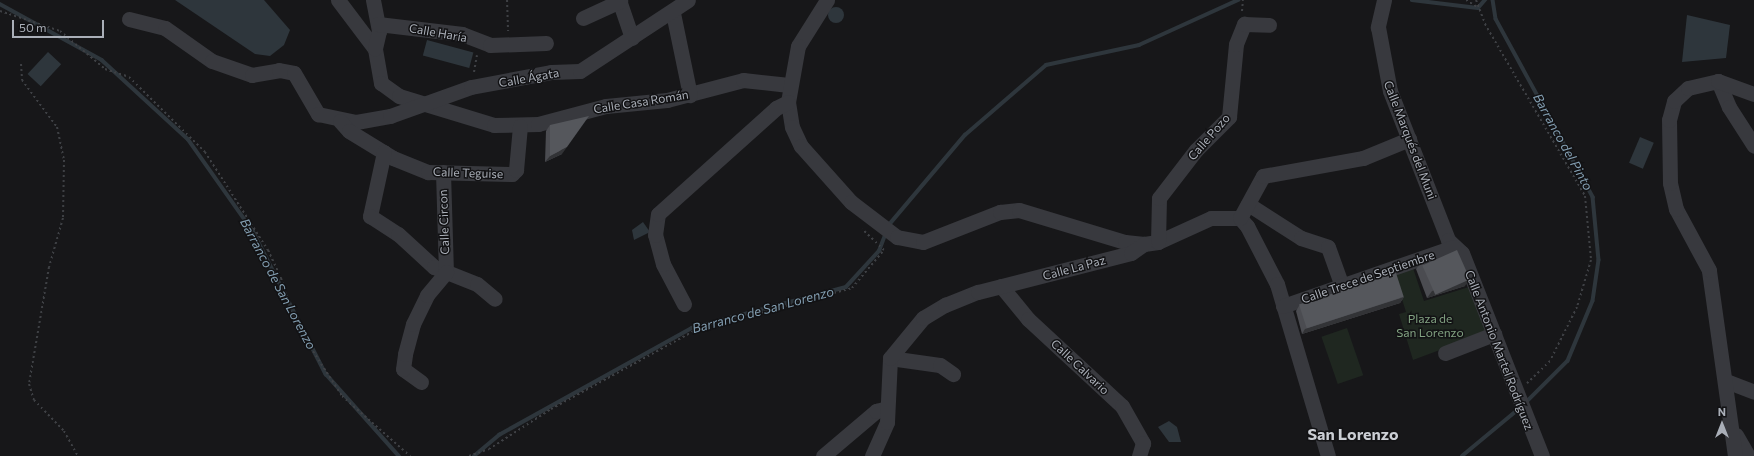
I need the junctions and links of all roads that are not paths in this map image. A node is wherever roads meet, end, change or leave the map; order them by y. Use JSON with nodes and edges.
{"nodes":[{"id":1,"x":338,"y":0,"type":"edge"},
{"id":2,"x":373,"y":0,"type":"edge"},
{"id":3,"x":620,"y":0,"type":"edge"},
{"id":4,"x":688,"y":0,"type":"edge"},
{"id":5,"x":827,"y":0,"type":"edge"},
{"id":6,"x":1382,"y":3,"type":"edge"},
{"id":7,"x":673,"y":13,"type":"junction"},
{"id":8,"x":583,"y":18,"type":"dead end"},
{"id":9,"x":129,"y":19,"type":"dead end"},
{"id":10,"x":378,"y":24,"type":"junction"},
{"id":11,"x":1269,"y":25,"type":"dead end"},
{"id":12,"x":632,"y":38,"type":"junction"},
{"id":13,"x":546,"y":43,"type":"dead end"},
{"id":14,"x":374,"y":50,"type":"junction"},
{"id":15,"x":1718,"y":81,"type":"junction"},
{"id":16,"x":789,"y":85,"type":"junction"},
{"id":17,"x":1754,"y":94,"type":"edge"},
{"id":18,"x":690,"y":95,"type":"junction"},
{"id":19,"x":788,"y":102,"type":"junction"},
{"id":20,"x":423,"y":105,"type":"junction"},
{"id":21,"x":340,"y":121,"type":"junction"},
{"id":22,"x":520,"y":126,"type":"junction"},
{"id":23,"x":1409,"y":139,"type":"junction"},
{"id":24,"x":1754,"y":146,"type":"edge"},
{"id":25,"x":384,"y":152,"type":"junction"},
{"id":26,"x":443,"y":172,"type":"junction"},
{"id":27,"x":1248,"y":204,"type":"junction"},
{"id":28,"x":1240,"y":218,"type":"junction"},
{"id":29,"x":1151,"y":243,"type":"junction"},
{"id":30,"x":1453,"y":247,"type":"junction"},
{"id":31,"x":446,"y":272,"type":"junction"},
{"id":32,"x":1001,"y":286,"type":"junction"},
{"id":33,"x":1342,"y":286,"type":"junction"},
{"id":34,"x":495,"y":299,"type":"dead end"},
{"id":35,"x":684,"y":304,"type":"dead end"},
{"id":36,"x":1283,"y":306,"type":"junction"},
{"id":37,"x":1494,"y":334,"type":"junction"},
{"id":38,"x":1445,"y":353,"type":"dead end"},
{"id":39,"x":890,"y":358,"type":"junction"},
{"id":40,"x":953,"y":374,"type":"dead end"},
{"id":41,"x":1726,"y":381,"type":"junction"},
{"id":42,"x":421,"y":382,"type":"dead end"},
{"id":43,"x":1754,"y":392,"type":"edge"},
{"id":44,"x":888,"y":408,"type":"junction"},
{"id":45,"x":1732,"y":428,"type":"junction"},
{"id":46,"x":823,"y":456,"type":"edge"},
{"id":47,"x":872,"y":456,"type":"edge"},
{"id":48,"x":1139,"y":456,"type":"edge"},
{"id":49,"x":1328,"y":456,"type":"edge"},
{"id":50,"x":1542,"y":456,"type":"edge"},
{"id":51,"x":1736,"y":456,"type":"edge"},
{"id":52,"x":1748,"y":456,"type":"edge"}],
"edges":[{"from":1,"to":14,"type":"street","name":"Calle Casa Román"},
{"from":2,"to":10,"type":"street"},
{"from":3,"to":8,"type":"street"},
{"from":3,"to":12,"type":"street"},
{"from":4,"to":7,"type":"street","name":"Calle Ágata"},
{"from":5,"to":16,"type":"street"},
{"from":6,"to":23,"type":"street","name":"Calle Marqués del Muni"},
{"from":7,"to":12,"type":"street","name":"Calle Ágata"},
{"from":7,"to":18,"type":"street"},
{"from":9,"to":21,"type":"street"},
{"from":10,"to":13,"type":"street","name":"Calle Haría"},
{"from":10,"to":14,"type":"street"},
{"from":11,"to":29,"type":"street","name":"Calle Pozo"},
{"from":12,"to":20,"type":"street","name":"Calle Ágata"},
{"from":14,"to":20,"type":"street","name":"Calle Casa Román"},
{"from":15,"to":17,"type":"street"},
{"from":15,"to":24,"type":"street"},
{"from":15,"to":41,"type":"street"},
{"from":16,"to":18,"type":"street","name":"Calle Casa Román"},
{"from":16,"to":19,"type":"street"},
{"from":18,"to":22,"type":"street","name":"Calle Casa Román"},
{"from":19,"to":29,"type":"street"},
{"from":19,"to":35,"type":"street"},
{"from":20,"to":21,"type":"street"},
{"from":20,"to":22,"type":"street","name":"Calle Casa Román"},
{"from":21,"to":25,"type":"street","name":"Calle Teguise"},
{"from":22,"to":26,"type":"street","name":"Calle Teguise"},
{"from":23,"to":27,"type":"street"},
{"from":23,"to":30,"type":"street","name":"Calle Marqués del Muni"},
{"from":25,"to":26,"type":"street","name":"Calle Teguise"},
{"from":25,"to":31,"type":"street"},
{"from":26,"to":31,"type":"street","name":"Calle Circon"},
{"from":27,"to":28,"type":"street"},
{"from":27,"to":33,"type":"street"},
{"from":28,"to":29,"type":"street","name":"Calle La Paz"},
{"from":28,"to":36,"type":"street"},
{"from":29,"to":32,"type":"street","name":"Calle La Paz"},
{"from":30,"to":33,"type":"street","name":"Calle Trece de Septiembre"},
{"from":30,"to":37,"type":"street","name":"Calle Antonio Martel Rodríguez"},
{"from":31,"to":34,"type":"street"},
{"from":31,"to":42,"type":"street"},
{"from":32,"to":39,"type":"street","name":"Calle La Paz"},
{"from":32,"to":48,"type":"street","name":"Calle Calvario"},
{"from":33,"to":36,"type":"street","name":"Calle Trece de Septiembre"},
{"from":36,"to":49,"type":"street"},
{"from":37,"to":38,"type":"street"},
{"from":37,"to":50,"type":"street","name":"Calle Antonio Martel Rodríguez"},
{"from":39,"to":40,"type":"street"},
{"from":39,"to":44,"type":"street"},
{"from":41,"to":43,"type":"street"},
{"from":41,"to":45,"type":"street"},
{"from":44,"to":46,"type":"street"},
{"from":44,"to":47,"type":"street"},
{"from":45,"to":51,"type":"street"},
{"from":45,"to":52,"type":"street"}]}
